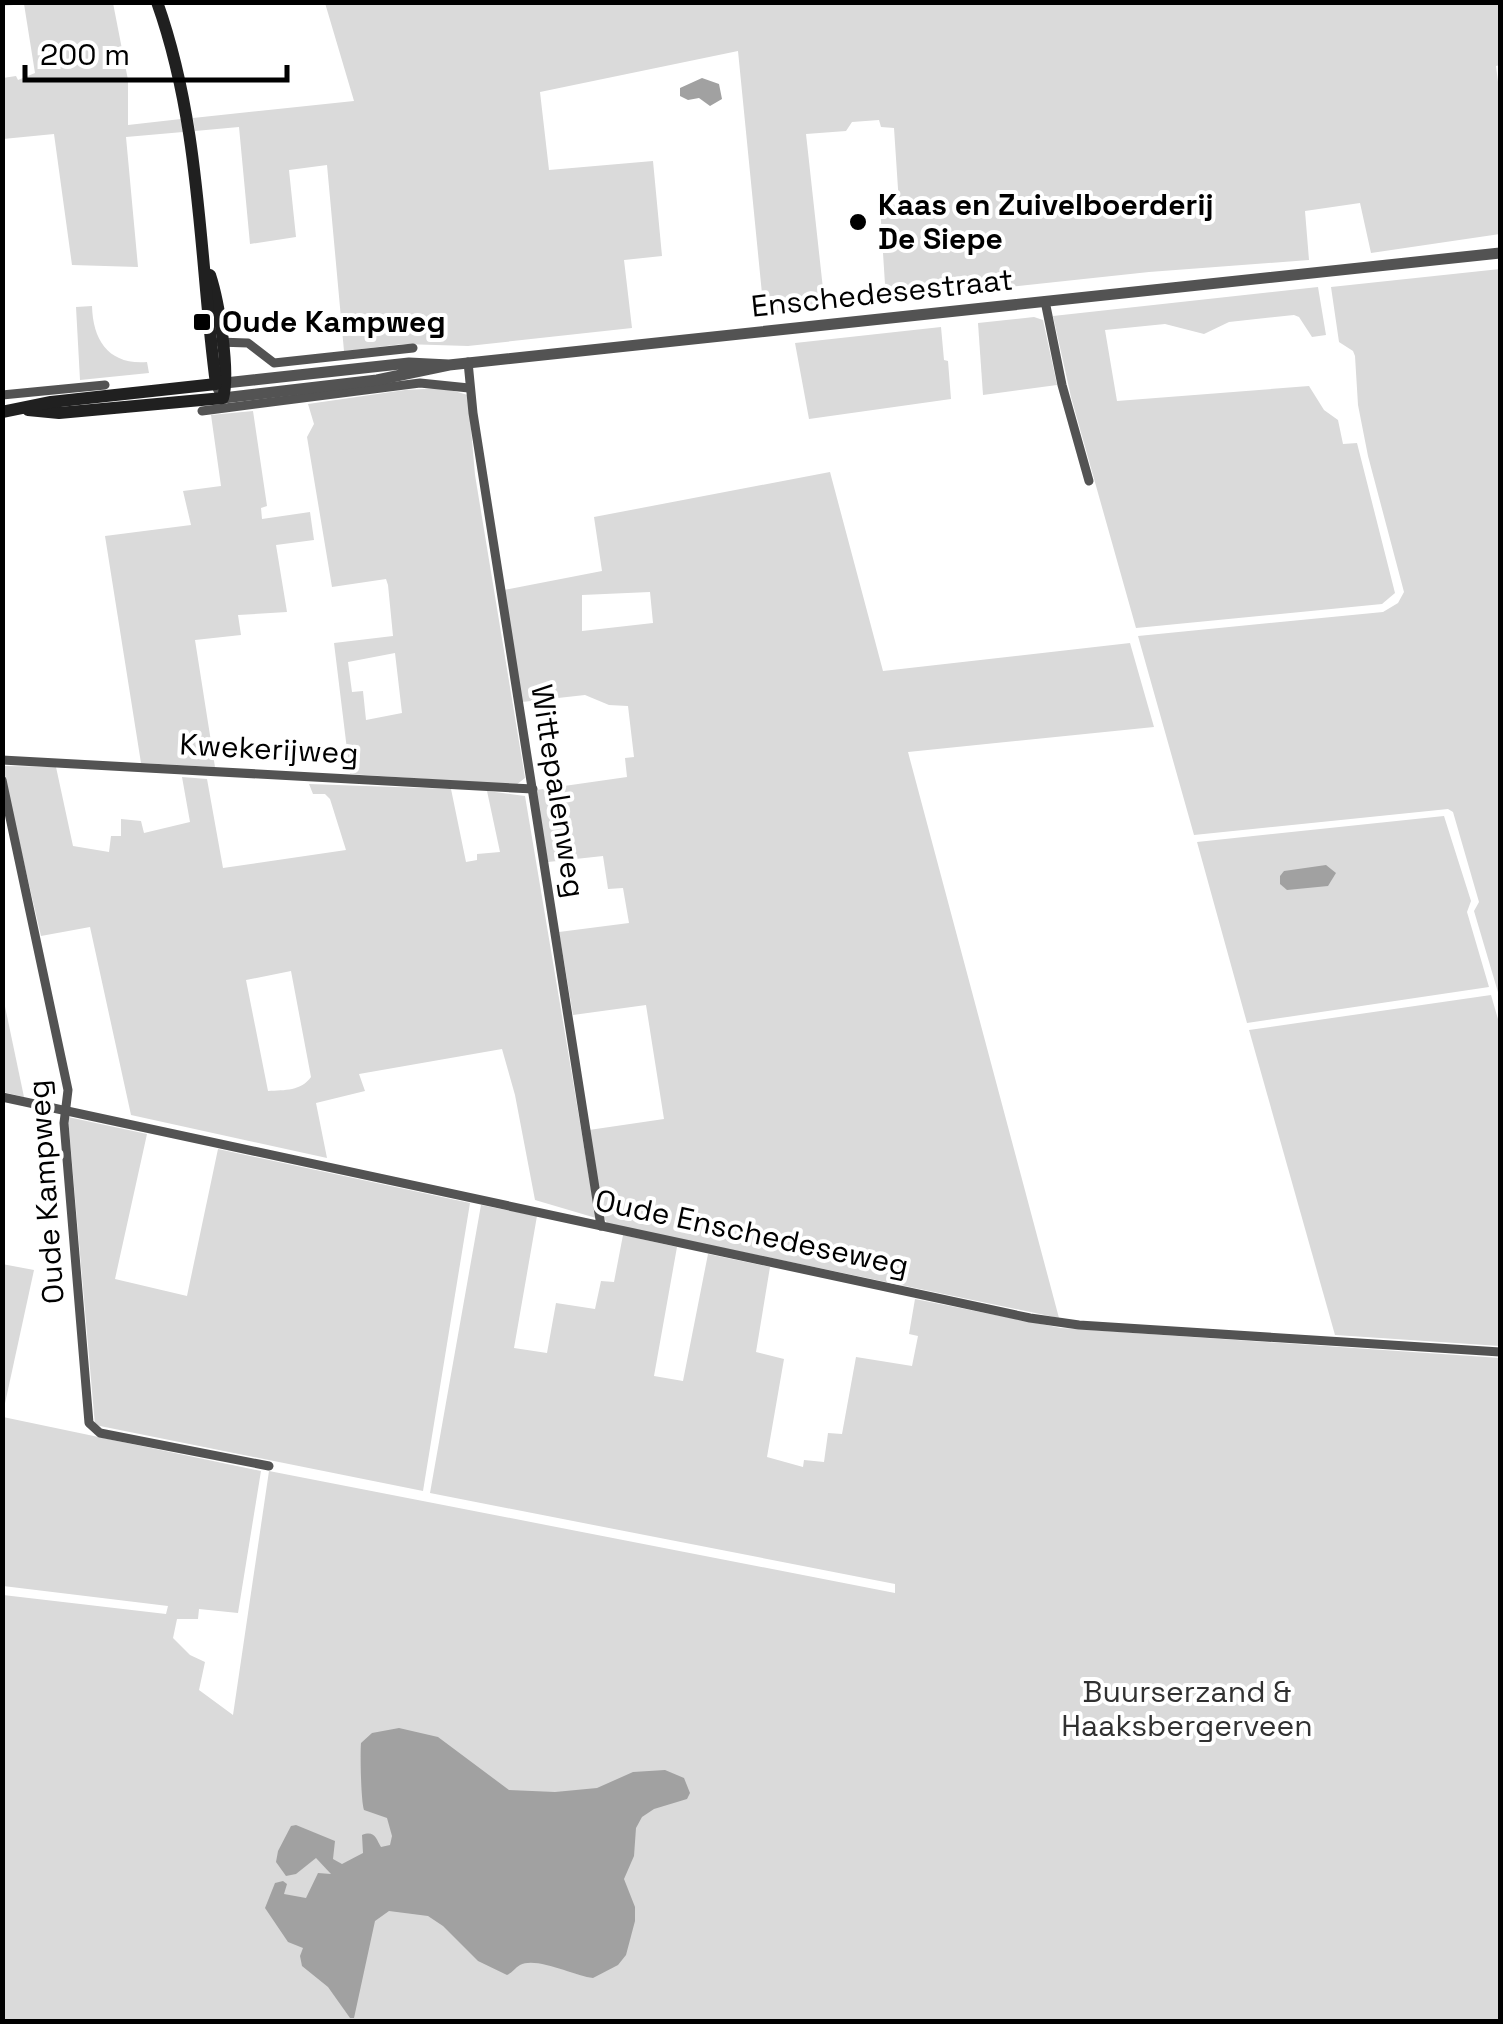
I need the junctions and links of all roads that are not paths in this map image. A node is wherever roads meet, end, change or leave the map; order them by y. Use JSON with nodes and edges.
{"nodes":[{"id":1,"x":158,"y":2,"type":"edge"},
{"id":2,"x":1500,"y":253,"type":"edge"},
{"id":3,"x":1045,"y":300,"type":"junction"},
{"id":4,"x":216,"y":342,"type":"junction"},
{"id":5,"x":413,"y":348,"type":"dead end"},
{"id":6,"x":468,"y":362,"type":"junction"},
{"id":7,"x":449,"y":364,"type":"junction"},
{"id":8,"x":105,"y":384,"type":"dead end"},
{"id":9,"x":221,"y":384,"type":"junction"},
{"id":10,"x":469,"y":388,"type":"junction"},
{"id":11,"x":2,"y":395,"type":"edge"},
{"id":12,"x":223,"y":398,"type":"junction"},
{"id":13,"x":26,"y":410,"type":"junction"},
{"id":14,"x":202,"y":411,"type":"dead end"},
{"id":15,"x":2,"y":412,"type":"edge"},
{"id":16,"x":1089,"y":481,"type":"dead end"},
{"id":17,"x":2,"y":760,"type":"edge"},
{"id":18,"x":2,"y":780,"type":"edge"},
{"id":19,"x":533,"y":789,"type":"junction"},
{"id":20,"x":2,"y":1097,"type":"edge"},
{"id":21,"x":66,"y":1110,"type":"junction"},
{"id":22,"x":601,"y":1226,"type":"junction"},
{"id":23,"x":1500,"y":1352,"type":"edge"},
{"id":24,"x":269,"y":1466,"type":"dead end"}],
"edges":[{"from":1,"to":4,"type":"main road"},
{"from":2,"to":3,"type":"street","name":"Enschedesestraat"},
{"from":3,"to":6,"type":"street","name":"Enschedesestraat"},
{"from":3,"to":16,"type":"street"},
{"from":4,"to":5,"type":"street"},
{"from":4,"to":9,"type":"main road"},
{"from":6,"to":7,"type":"street","name":"Enschedesestraat"},
{"from":6,"to":10,"type":"street","name":"Wittepalenweg"},
{"from":7,"to":9,"type":"street","name":"Enschedesestraat"},
{"from":7,"to":12,"type":"street","name":"Enschedesestraat"},
{"from":8,"to":11,"type":"street"},
{"from":9,"to":12,"type":"main road"},
{"from":9,"to":13,"type":"main road","name":"Enschedesestraat"},
{"from":10,"to":14,"type":"street"},
{"from":10,"to":19,"type":"street","name":"Wittepalenweg"},
{"from":12,"to":13,"type":"main road","name":"Enschedesestraat"},
{"from":13,"to":15,"type":"main road","name":"Enschedesestraat"},
{"from":17,"to":19,"type":"street","name":"Kwekerijweg"},
{"from":18,"to":21,"type":"street","name":"Oude Kampweg"},
{"from":19,"to":22,"type":"street","name":"Wittepalenweg"},
{"from":20,"to":21,"type":"street","name":"Oude Enschedeseweg"},
{"from":21,"to":22,"type":"street","name":"Oude Enschedeseweg"},
{"from":21,"to":24,"type":"street","name":"Oude Kampweg"},
{"from":22,"to":23,"type":"street","name":"Oude Enschedeseweg"}]}
